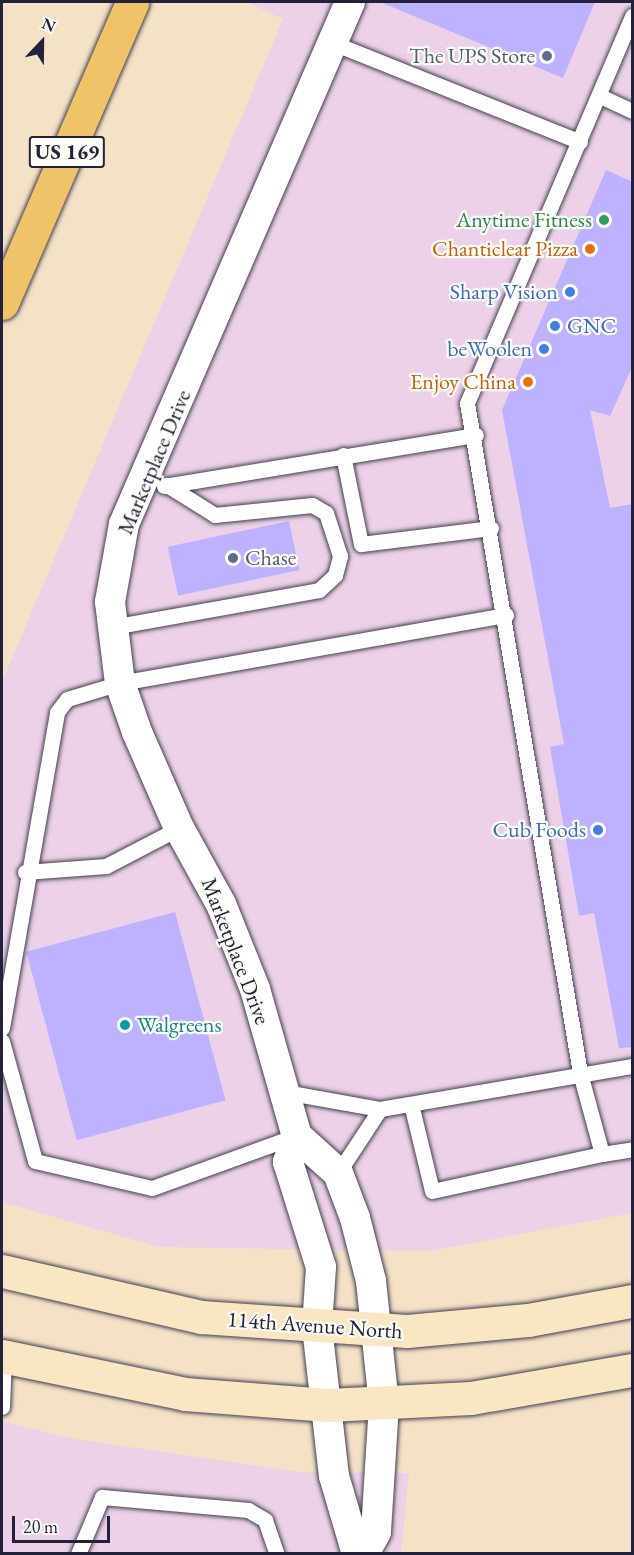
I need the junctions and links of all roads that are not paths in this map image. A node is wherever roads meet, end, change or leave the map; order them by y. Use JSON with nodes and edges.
{"nodes":[{"id":1,"x":132,"y":2,"type":"edge"},
{"id":2,"x":350,"y":2,"type":"edge"},
{"id":3,"x":633,"y":16,"type":"edge"},
{"id":4,"x":333,"y":43,"type":"junction"},
{"id":5,"x":600,"y":96,"type":"junction"},
{"id":6,"x":633,"y":111,"type":"edge"},
{"id":7,"x":580,"y":142,"type":"junction"},
{"id":8,"x":2,"y":303,"type":"edge"},
{"id":9,"x":476,"y":435,"type":"junction"},
{"id":10,"x":343,"y":455,"type":"junction"},
{"id":11,"x":154,"y":488,"type":"junction"},
{"id":12,"x":491,"y":528,"type":"junction"},
{"id":13,"x":506,"y":615,"type":"junction"},
{"id":14,"x":111,"y":627,"type":"junction"},
{"id":15,"x":120,"y":683,"type":"junction"},
{"id":16,"x":179,"y":828,"type":"junction"},
{"id":17,"x":26,"y":872,"type":"junction"},
{"id":18,"x":2,"y":1028,"type":"edge"},
{"id":19,"x":2,"y":1041,"type":"edge"},
{"id":20,"x":633,"y":1066,"type":"edge"},
{"id":21,"x":580,"y":1073,"type":"junction"},
{"id":22,"x":285,"y":1092,"type":"junction"},
{"id":23,"x":411,"y":1104,"type":"junction"},
{"id":24,"x":380,"y":1109,"type":"junction"},
{"id":25,"x":297,"y":1136,"type":"junction"},
{"id":26,"x":633,"y":1149,"type":"edge"},
{"id":27,"x":602,"y":1154,"type":"junction"},
{"id":28,"x":338,"y":1173,"type":"junction"},
{"id":29,"x":2,"y":1271,"type":"edge"},
{"id":30,"x":633,"y":1301,"type":"edge"},
{"id":31,"x":317,"y":1327,"type":"junction"},
{"id":32,"x":377,"y":1330,"type":"junction"},
{"id":33,"x":3,"y":1356,"type":"edge"},
{"id":34,"x":633,"y":1370,"type":"edge"},
{"id":35,"x":384,"y":1404,"type":"junction"},
{"id":36,"x":328,"y":1405,"type":"junction"},
{"id":37,"x":2,"y":1407,"type":"edge"},
{"id":38,"x":78,"y":1554,"type":"edge"},
{"id":39,"x":277,"y":1554,"type":"edge"},
{"id":40,"x":357,"y":1554,"type":"edge"},
{"id":41,"x":364,"y":1554,"type":"edge"}],
"edges":[{"from":1,"to":8,"type":"highway","number":"US 169"},
{"from":2,"to":4,"type":"street","name":"Marketplace Drive"},
{"from":3,"to":5,"type":"lane"},
{"from":4,"to":7,"type":"lane"},
{"from":4,"to":11,"type":"street","name":"Marketplace Drive"},
{"from":5,"to":6,"type":"lane"},
{"from":5,"to":7,"type":"lane"},
{"from":7,"to":9,"type":"lane"},
{"from":9,"to":10,"type":"lane"},
{"from":9,"to":12,"type":"lane"},
{"from":10,"to":11,"type":"lane"},
{"from":10,"to":12,"type":"lane"},
{"from":11,"to":14,"type":"street","name":"Marketplace Drive"},
{"from":11,"to":14,"type":"lane"},
{"from":12,"to":13,"type":"lane"},
{"from":13,"to":15,"type":"lane"},
{"from":13,"to":21,"type":"lane"},
{"from":14,"to":15,"type":"street","name":"Marketplace Drive"},
{"from":15,"to":16,"type":"street","name":"Marketplace Drive"},
{"from":15,"to":17,"type":"lane"},
{"from":16,"to":17,"type":"lane"},
{"from":16,"to":22,"type":"street","name":"Marketplace Drive"},
{"from":17,"to":18,"type":"lane"},
{"from":19,"to":25,"type":"lane"},
{"from":20,"to":21,"type":"lane"},
{"from":21,"to":23,"type":"lane"},
{"from":21,"to":27,"type":"lane"},
{"from":22,"to":24,"type":"lane"},
{"from":22,"to":25,"type":"street","name":"Marketplace Drive"},
{"from":23,"to":24,"type":"lane"},
{"from":23,"to":27,"type":"lane"},
{"from":24,"to":28,"type":"lane"},
{"from":25,"to":28,"type":"street"},
{"from":25,"to":31,"type":"street"},
{"from":26,"to":27,"type":"lane"},
{"from":28,"to":32,"type":"street"},
{"from":29,"to":31,"type":"street","name":"114th Avenue North"},
{"from":30,"to":32,"type":"street","name":"114th Avenue North"},
{"from":31,"to":32,"type":"street","name":"114th Avenue North"},
{"from":31,"to":36,"type":"street"},
{"from":32,"to":35,"type":"street"},
{"from":33,"to":36,"type":"street"},
{"from":33,"to":37,"type":"lane"},
{"from":34,"to":35,"type":"street"},
{"from":35,"to":36,"type":"street"},
{"from":35,"to":41,"type":"street"},
{"from":36,"to":40,"type":"street"},
{"from":38,"to":39,"type":"lane"}]}
